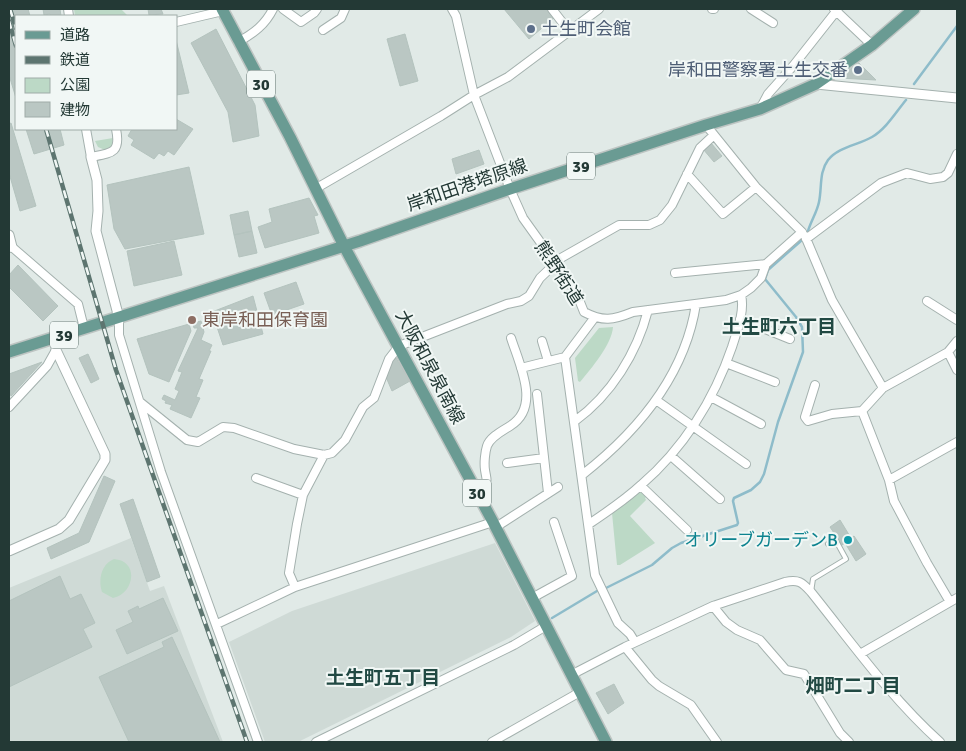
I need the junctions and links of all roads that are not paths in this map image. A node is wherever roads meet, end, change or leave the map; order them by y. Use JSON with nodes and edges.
{"nodes":[{"id":1,"x":273,"y":9,"type":"edge"},
{"id":2,"x":282,"y":9,"type":"edge"},
{"id":3,"x":317,"y":9,"type":"edge"},
{"id":4,"x":345,"y":9,"type":"edge"},
{"id":5,"x":452,"y":9,"type":"edge"},
{"id":6,"x":553,"y":9,"type":"edge"},
{"id":7,"x":599,"y":9,"type":"edge"},
{"id":8,"x":751,"y":9,"type":"edge"},
{"id":9,"x":836,"y":9,"type":"edge"},
{"id":10,"x":914,"y":9,"type":"edge"},
{"id":11,"x":223,"y":10,"type":"edge"},
{"id":12,"x":178,"y":21,"type":"edge"},
{"id":13,"x":773,"y":23,"type":"dead end"},
{"id":14,"x":324,"y":30,"type":"dead end"},
{"id":15,"x":569,"y":31,"type":"junction"},
{"id":16,"x":238,"y":42,"type":"junction"},
{"id":17,"x":872,"y":45,"type":"junction"},
{"id":18,"x":816,"y":84,"type":"junction"},
{"id":19,"x":474,"y":95,"type":"junction"},
{"id":20,"x":957,"y":98,"type":"edge"},
{"id":21,"x":760,"y":109,"type":"junction"},
{"id":22,"x":706,"y":125,"type":"junction"},
{"id":23,"x":86,"y":130,"type":"edge"},
{"id":24,"x":116,"y":130,"type":"edge"},
{"id":25,"x":714,"y":135,"type":"junction"},
{"id":26,"x":957,"y":154,"type":"edge"},
{"id":27,"x":91,"y":157,"type":"junction"},
{"id":28,"x":687,"y":174,"type":"junction"},
{"id":29,"x":756,"y":187,"type":"junction"},
{"id":30,"x":315,"y":189,"type":"junction"},
{"id":31,"x":510,"y":189,"type":"junction"},
{"id":32,"x":9,"y":235,"type":"edge"},
{"id":33,"x":804,"y":235,"type":"junction"},
{"id":34,"x":344,"y":246,"type":"junction"},
{"id":35,"x":11,"y":248,"type":"edge"},
{"id":36,"x":555,"y":264,"type":"junction"},
{"id":37,"x":766,"y":264,"type":"junction"},
{"id":38,"x":675,"y":273,"type":"dead end"},
{"id":39,"x":741,"y":295,"type":"junction"},
{"id":40,"x":927,"y":301,"type":"dead end"},
{"id":41,"x":696,"y":304,"type":"junction"},
{"id":42,"x":648,"y":310,"type":"junction"},
{"id":43,"x":595,"y":317,"type":"junction"},
{"id":44,"x":118,"y":318,"type":"junction"},
{"id":45,"x":740,"y":319,"type":"junction"},
{"id":46,"x":957,"y":320,"type":"edge"},
{"id":47,"x":84,"y":328,"type":"junction"},
{"id":48,"x":511,"y":338,"type":"dead end"},
{"id":49,"x":790,"y":339,"type":"dead end"},
{"id":50,"x":542,"y":341,"type":"dead end"},
{"id":51,"x":957,"y":341,"type":"edge"},
{"id":52,"x":55,"y":344,"type":"junction"},
{"id":53,"x":399,"y":346,"type":"junction"},
{"id":54,"x":9,"y":352,"type":"edge"},
{"id":55,"x":948,"y":352,"type":"junction"},
{"id":56,"x":565,"y":357,"type":"junction"},
{"id":57,"x":548,"y":361,"type":"junction"},
{"id":58,"x":726,"y":363,"type":"junction"},
{"id":59,"x":520,"y":368,"type":"junction"},
{"id":60,"x":957,"y":370,"type":"edge"},
{"id":61,"x":775,"y":382,"type":"dead end"},
{"id":62,"x":815,"y":385,"type":"dead end"},
{"id":63,"x":883,"y":388,"type":"junction"},
{"id":64,"x":537,"y":394,"type":"dead end"},
{"id":65,"x":711,"y":397,"type":"junction"},
{"id":66,"x":656,"y":400,"type":"junction"},
{"id":67,"x":140,"y":402,"type":"junction"},
{"id":68,"x":9,"y":407,"type":"edge"},
{"id":69,"x":862,"y":412,"type":"junction"},
{"id":70,"x":575,"y":421,"type":"junction"},
{"id":71,"x":760,"y":424,"type":"dead end"},
{"id":72,"x":693,"y":426,"type":"junction"},
{"id":73,"x":955,"y":443,"type":"edge"},
{"id":74,"x":957,"y":453,"type":"edge"},
{"id":75,"x":324,"y":455,"type":"junction"},
{"id":76,"x":670,"y":456,"type":"junction"},
{"id":77,"x":544,"y":458,"type":"junction"},
{"id":78,"x":507,"y":463,"type":"dead end"},
{"id":79,"x":746,"y":464,"type":"dead end"},
{"id":80,"x":582,"y":475,"type":"junction"},
{"id":81,"x":256,"y":478,"type":"dead end"},
{"id":82,"x":889,"y":480,"type":"junction"},
{"id":83,"x":641,"y":486,"type":"junction"},
{"id":84,"x":558,"y":487,"type":"dead end"},
{"id":85,"x":476,"y":490,"type":"junction"},
{"id":86,"x":548,"y":494,"type":"junction"},
{"id":87,"x":303,"y":495,"type":"junction"},
{"id":88,"x":720,"y":499,"type":"dead end"},
{"id":89,"x":554,"y":522,"type":"dead end"},
{"id":90,"x":589,"y":524,"type":"junction"},
{"id":91,"x":494,"y":525,"type":"junction"},
{"id":92,"x":687,"y":530,"type":"dead end"},
{"id":93,"x":828,"y":544,"type":"dead end"},
{"id":94,"x":9,"y":551,"type":"edge"},
{"id":95,"x":295,"y":587,"type":"junction"},
{"id":96,"x":810,"y":592,"type":"junction"},
{"id":97,"x":532,"y":598,"type":"junction"},
{"id":98,"x":954,"y":600,"type":"edge"},
{"id":99,"x":713,"y":606,"type":"junction"},
{"id":100,"x":217,"y":624,"type":"junction"},
{"id":101,"x":546,"y":626,"type":"junction"},
{"id":102,"x":635,"y":642,"type":"junction"},
{"id":103,"x":625,"y":647,"type":"junction"},
{"id":104,"x":860,"y":654,"type":"junction"},
{"id":105,"x":571,"y":675,"type":"junction"},
{"id":106,"x":580,"y":692,"type":"junction"},
{"id":107,"x":258,"y":742,"type":"edge"},
{"id":108,"x":316,"y":742,"type":"edge"},
{"id":109,"x":492,"y":742,"type":"edge"},
{"id":110,"x":606,"y":742,"type":"edge"},
{"id":111,"x":717,"y":742,"type":"edge"},
{"id":112,"x":849,"y":742,"type":"edge"},
{"id":113,"x":940,"y":742,"type":"edge"}],
"edges":[{"from":1,"to":16,"type":"street"},
{"from":2,"to":3,"type":"street"},
{"from":4,"to":14,"type":"street"},
{"from":5,"to":19,"type":"street","name":"熊野街道"},
{"from":6,"to":15,"type":"street"},
{"from":7,"to":15,"type":"street"},
{"from":8,"to":13,"type":"street"},
{"from":9,"to":17,"type":"street"},
{"from":9,"to":21,"type":"street"},
{"from":10,"to":17,"type":"main road","name":"岸和田港塔原線","number":"39"},
{"from":11,"to":12,"type":"street"},
{"from":11,"to":16,"type":"main road","name":"大阪和泉泉南線","number":"30"},
{"from":15,"to":19,"type":"street"},
{"from":16,"to":30,"type":"main road","name":"大阪和泉泉南線","number":"30"},
{"from":17,"to":18,"type":"main road","name":"岸和田港塔原線","number":"39"},
{"from":18,"to":20,"type":"street"},
{"from":18,"to":21,"type":"main road","name":"岸和田港塔原線","number":"39"},
{"from":19,"to":30,"type":"street"},
{"from":19,"to":31,"type":"street","name":"熊野街道"},
{"from":21,"to":22,"type":"main road","name":"岸和田港塔原線","number":"39"},
{"from":22,"to":25,"type":"street"},
{"from":22,"to":31,"type":"main road","name":"岸和田港塔原線","number":"39"},
{"from":23,"to":27,"type":"street"},
{"from":24,"to":27,"type":"street"},
{"from":25,"to":28,"type":"street"},
{"from":25,"to":29,"type":"street"},
{"from":26,"to":33,"type":"street"},
{"from":27,"to":44,"type":"street"},
{"from":28,"to":29,"type":"street"},
{"from":28,"to":36,"type":"street"},
{"from":29,"to":33,"type":"street"},
{"from":30,"to":34,"type":"main road","name":"大阪和泉泉南線","number":"30"},
{"from":31,"to":34,"type":"main road","name":"岸和田港塔原線","number":"39"},
{"from":31,"to":36,"type":"street","name":"熊野街道"},
{"from":32,"to":35,"type":"street"},
{"from":33,"to":37,"type":"street"},
{"from":33,"to":63,"type":"street"},
{"from":34,"to":44,"type":"main road","name":"岸和田港塔原線","number":"39"},
{"from":34,"to":53,"type":"main road","name":"大阪和泉泉南線","number":"30"},
{"from":35,"to":47,"type":"street"},
{"from":36,"to":43,"type":"street","name":"熊野街道"},
{"from":36,"to":53,"type":"street"},
{"from":37,"to":38,"type":"street"},
{"from":37,"to":39,"type":"street"},
{"from":39,"to":41,"type":"street"},
{"from":39,"to":45,"type":"street"},
{"from":40,"to":46,"type":"street"},
{"from":41,"to":42,"type":"street"},
{"from":41,"to":66,"type":"street"},
{"from":42,"to":43,"type":"street"},
{"from":42,"to":70,"type":"street"},
{"from":43,"to":56,"type":"street","name":"熊野街道"},
{"from":44,"to":47,"type":"main road","name":"岸和田港塔原線","number":"39"},
{"from":44,"to":67,"type":"street"},
{"from":45,"to":49,"type":"street"},
{"from":45,"to":58,"type":"street"},
{"from":47,"to":52,"type":"main road","name":"岸和田港塔原線","number":"39"},
{"from":48,"to":59,"type":"street"},
{"from":50,"to":57,"type":"street"},
{"from":51,"to":55,"type":"street"},
{"from":52,"to":54,"type":"main road","name":"岸和田港塔原線","number":"39"},
{"from":52,"to":68,"type":"street"},
{"from":52,"to":94,"type":"street"},
{"from":53,"to":75,"type":"street"},
{"from":53,"to":85,"type":"main road","name":"大阪和泉泉南線","number":"30"},
{"from":55,"to":60,"type":"street"},
{"from":55,"to":63,"type":"street"},
{"from":56,"to":57,"type":"street"},
{"from":56,"to":70,"type":"street"},
{"from":57,"to":59,"type":"street"},
{"from":58,"to":61,"type":"street"},
{"from":58,"to":65,"type":"street"},
{"from":59,"to":85,"type":"street"},
{"from":62,"to":69,"type":"street"},
{"from":63,"to":69,"type":"street"},
{"from":64,"to":77,"type":"street"},
{"from":65,"to":71,"type":"street"},
{"from":65,"to":72,"type":"street"},
{"from":66,"to":72,"type":"street"},
{"from":66,"to":80,"type":"street"},
{"from":67,"to":75,"type":"street"},
{"from":67,"to":100,"type":"street"},
{"from":69,"to":82,"type":"street"},
{"from":70,"to":80,"type":"street"},
{"from":72,"to":76,"type":"street"},
{"from":72,"to":79,"type":"street"},
{"from":73,"to":74,"type":"street"},
{"from":73,"to":82,"type":"street"},
{"from":75,"to":87,"type":"street"},
{"from":76,"to":83,"type":"street"},
{"from":76,"to":88,"type":"street"},
{"from":77,"to":78,"type":"street"},
{"from":77,"to":86,"type":"street"},
{"from":80,"to":90,"type":"street"},
{"from":81,"to":87,"type":"street"},
{"from":82,"to":98,"type":"street"},
{"from":83,"to":90,"type":"street"},
{"from":83,"to":92,"type":"street"},
{"from":84,"to":86,"type":"street"},
{"from":85,"to":91,"type":"main road","name":"大阪和泉泉南線","number":"30"},
{"from":86,"to":91,"type":"street"},
{"from":87,"to":95,"type":"street"},
{"from":89,"to":97,"type":"street"},
{"from":90,"to":102,"type":"street"},
{"from":91,"to":95,"type":"street"},
{"from":91,"to":97,"type":"main road","name":"大阪和泉泉南線","number":"30"},
{"from":93,"to":96,"type":"lane"},
{"from":95,"to":100,"type":"street"},
{"from":96,"to":99,"type":"street"},
{"from":96,"to":104,"type":"street"},
{"from":97,"to":101,"type":"main road","name":"大阪和泉泉南線","number":"30"},
{"from":98,"to":104,"type":"street"},
{"from":99,"to":102,"type":"street"},
{"from":99,"to":112,"type":"street"},
{"from":100,"to":107,"type":"street"},
{"from":101,"to":105,"type":"main road","name":"大阪和泉泉南線","number":"30"},
{"from":101,"to":108,"type":"street"},
{"from":102,"to":103,"type":"street"},
{"from":103,"to":105,"type":"street"},
{"from":103,"to":111,"type":"street"},
{"from":104,"to":113,"type":"street"},
{"from":105,"to":106,"type":"main road","name":"大阪和泉泉南線","number":"30"},
{"from":106,"to":109,"type":"street"},
{"from":106,"to":110,"type":"main road","name":"大阪和泉泉南線","number":"30"}]}
